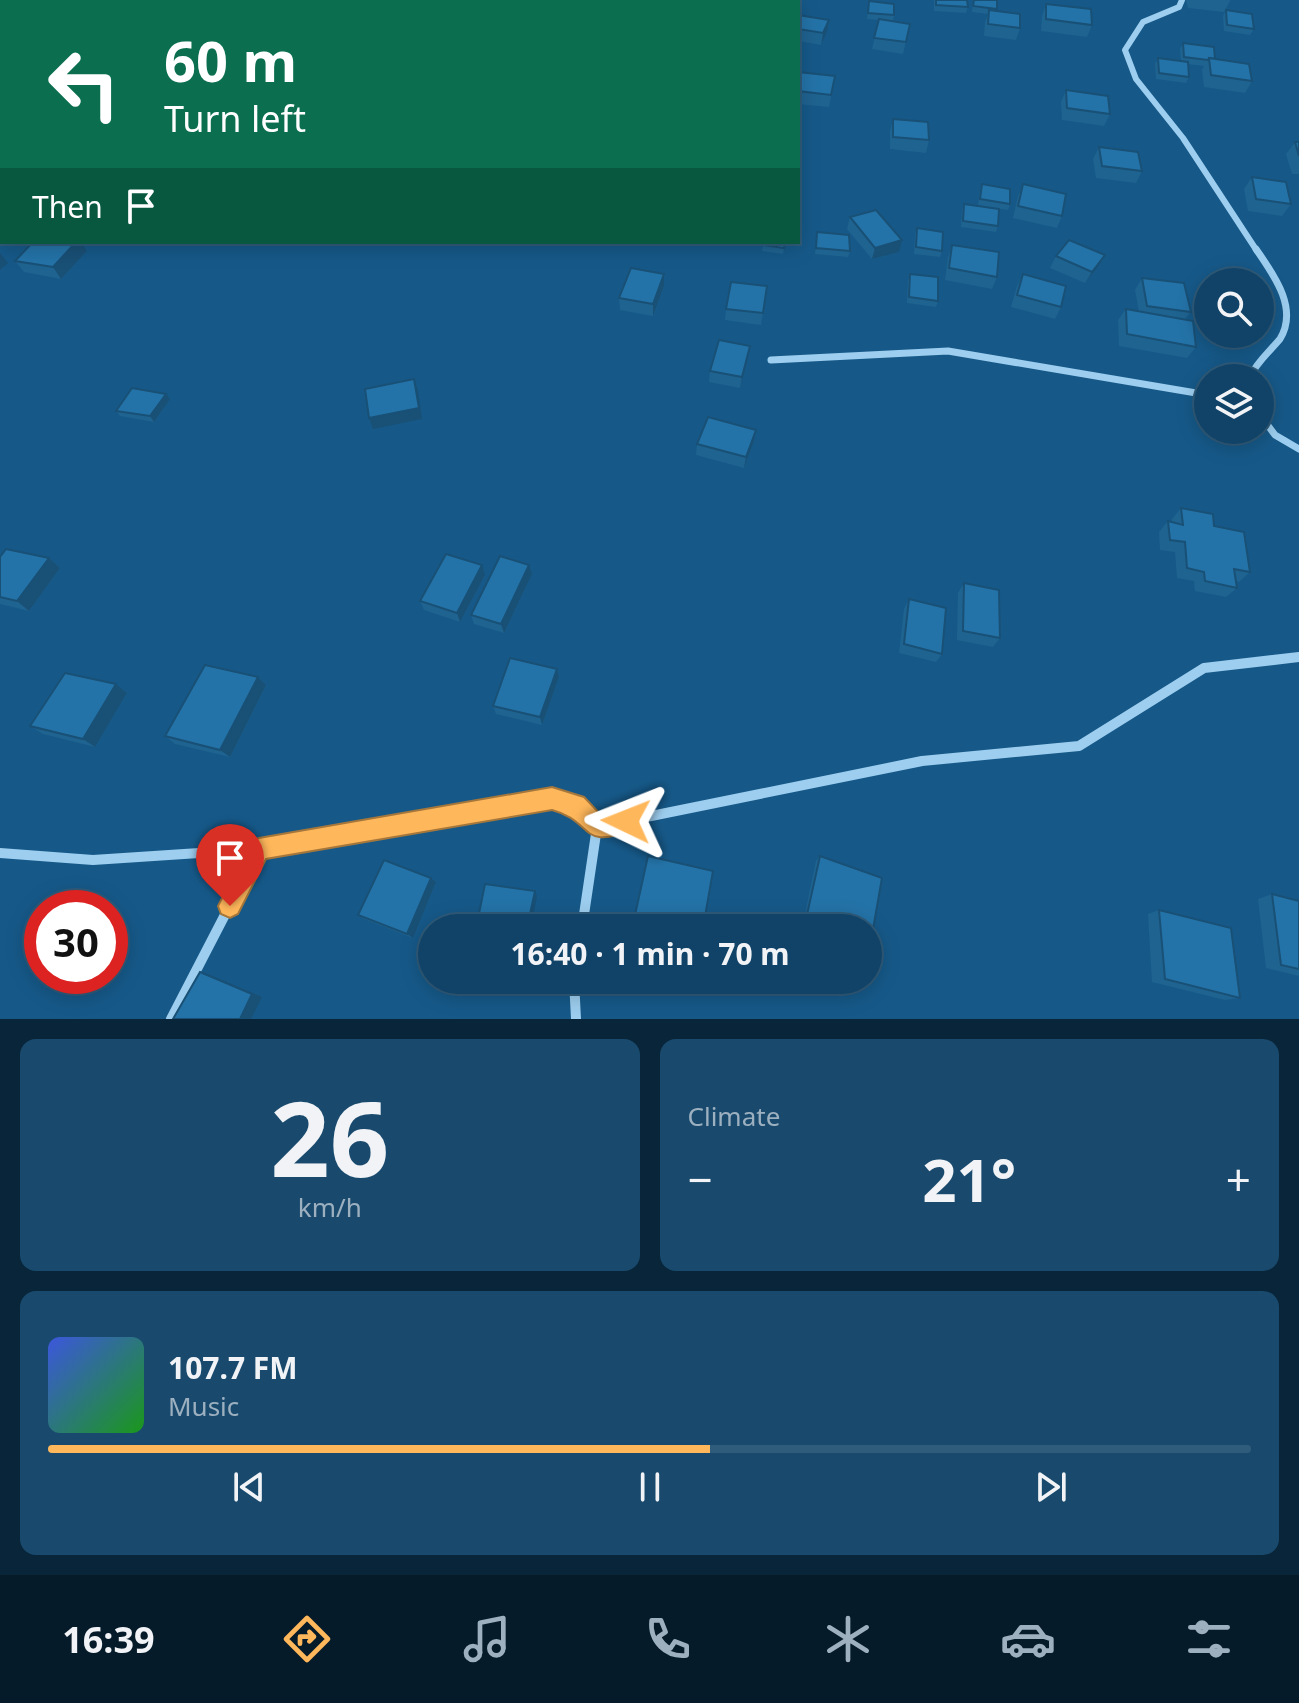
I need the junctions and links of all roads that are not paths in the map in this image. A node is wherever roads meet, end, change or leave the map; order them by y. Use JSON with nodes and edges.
{"nodes":[{"id":1,"x":1182,"y":0,"type":"edge"},
{"id":2,"x":771,"y":360,"type":"dead end"},
{"id":3,"x":1259,"y":364,"type":"edge"},
{"id":4,"x":1194,"y":393,"type":"edge"},
{"id":5,"x":1274,"y":434,"type":"edge"},
{"id":6,"x":1299,"y":449,"type":"edge"},
{"id":7,"x":1299,"y":657,"type":"edge"},
{"id":8,"x":597,"y":827,"type":"junction"},
{"id":9,"x":259,"y":849,"type":"junction"},
{"id":10,"x":0,"y":853,"type":"edge"},
{"id":11,"x":584,"y":914,"type":"edge"},
{"id":12,"x":575,"y":994,"type":"edge"},
{"id":13,"x":171,"y":1019,"type":"edge"},
{"id":14,"x":576,"y":1019,"type":"edge"}],
"edges":[{"from":1,"to":3,"type":"street"},
{"from":2,"to":4,"type":"street"},
{"from":5,"to":6,"type":"street"},
{"from":7,"to":8,"type":"street"},
{"from":8,"to":9,"type":"street"},
{"from":8,"to":11,"type":"street"},
{"from":9,"to":10,"type":"street"},
{"from":9,"to":13,"type":"street"},
{"from":12,"to":14,"type":"street"}]}
